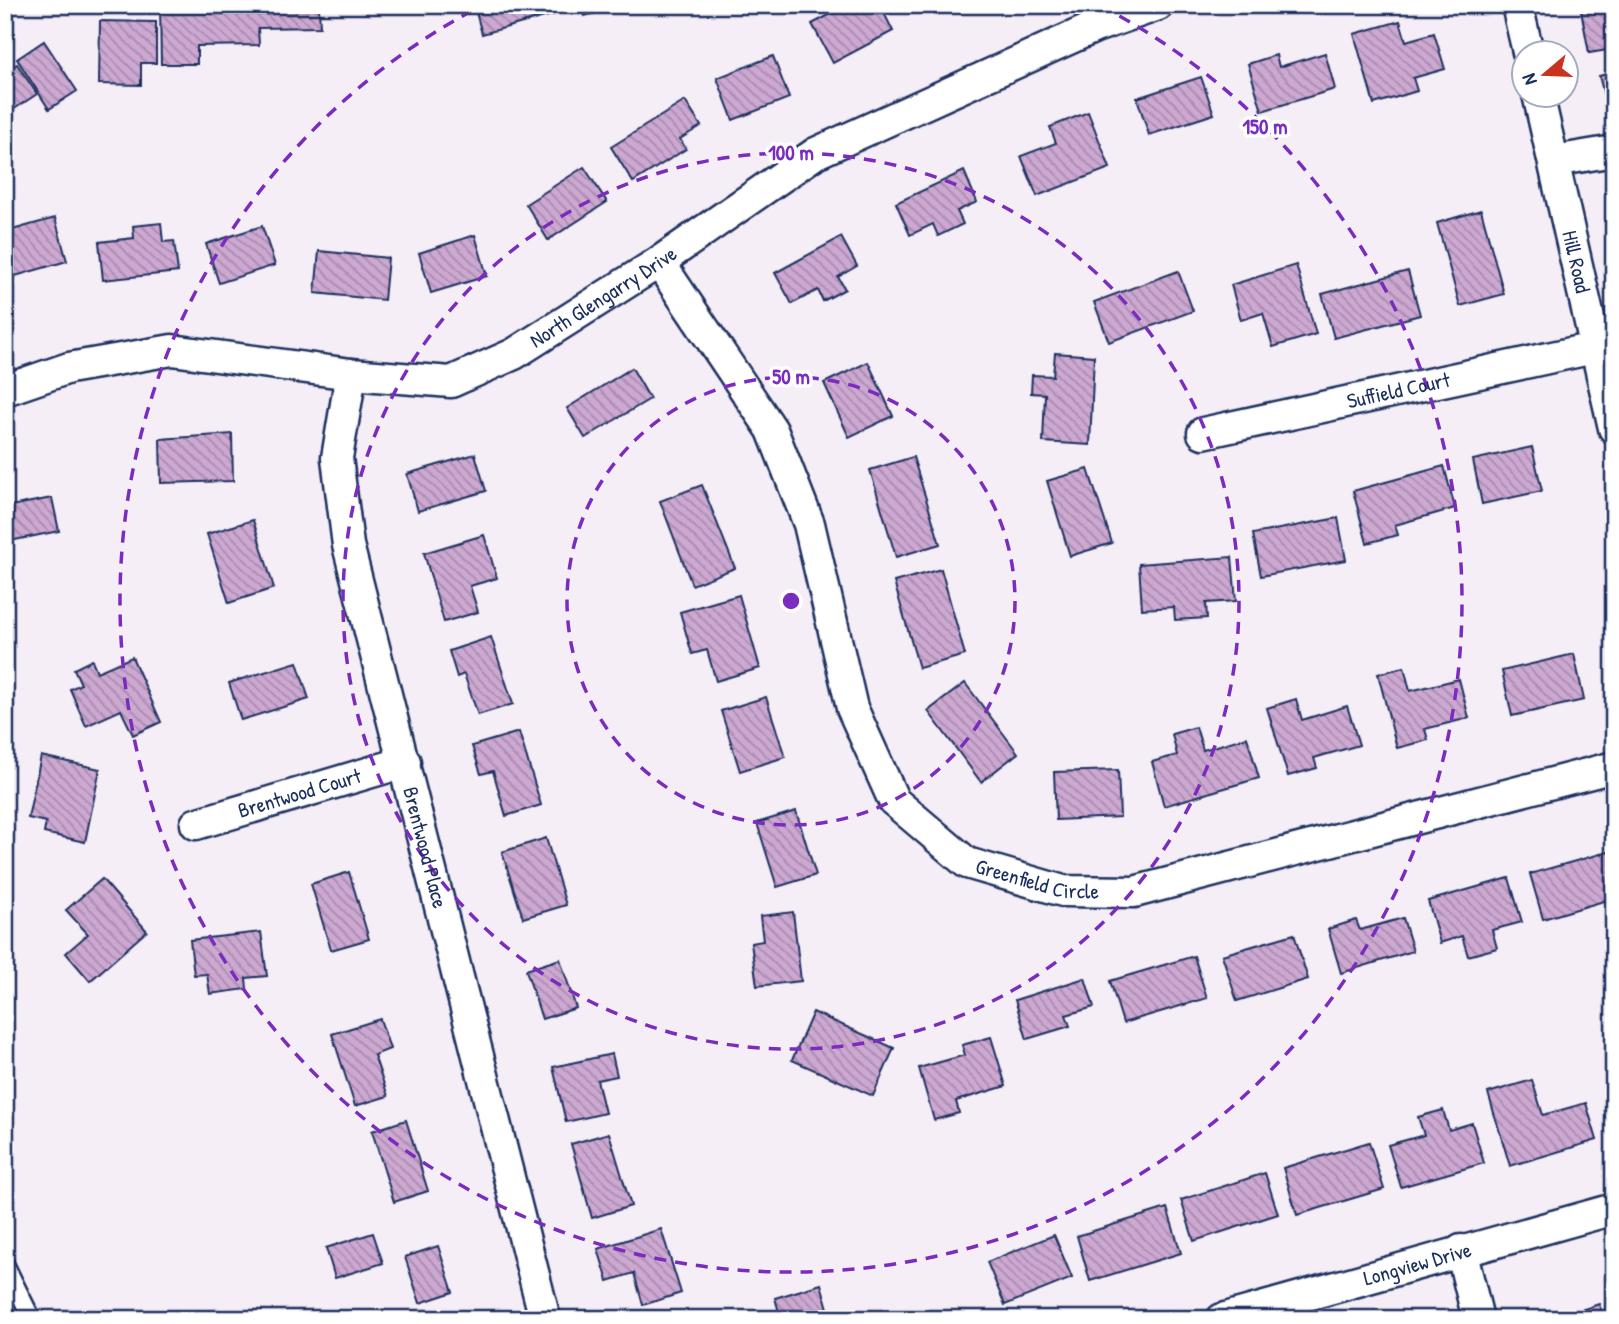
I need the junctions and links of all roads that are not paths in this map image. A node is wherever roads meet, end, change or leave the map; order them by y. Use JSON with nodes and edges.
{"nodes":[{"id":1,"x":1158,"y":5,"type":"edge"},
{"id":2,"x":1517,"y":5,"type":"edge"},
{"id":3,"x":1090,"y":16,"type":"edge"},
{"id":4,"x":1525,"y":38,"type":"edge"},
{"id":5,"x":1541,"y":108,"type":"edge"},
{"id":6,"x":1614,"y":151,"type":"edge"},
{"id":7,"x":1554,"y":161,"type":"junction"},
{"id":8,"x":659,"y":262,"type":"junction"},
{"id":9,"x":1594,"y":348,"type":"junction"},
{"id":10,"x":351,"y":374,"type":"junction"},
{"id":11,"x":5,"y":390,"type":"edge"},
{"id":12,"x":1614,"y":428,"type":"edge"},
{"id":13,"x":1203,"y":433,"type":"dead end"},
{"id":14,"x":405,"y":762,"type":"junction"},
{"id":15,"x":1614,"y":766,"type":"edge"},
{"id":16,"x":196,"y":824,"type":"dead end"},
{"id":17,"x":1614,"y":1209,"type":"edge"},
{"id":18,"x":1461,"y":1250,"type":"junction"},
{"id":19,"x":5,"y":1264,"type":"edge"},
{"id":20,"x":32,"y":1319,"type":"edge"},
{"id":21,"x":545,"y":1319,"type":"edge"},
{"id":22,"x":1222,"y":1319,"type":"edge"},
{"id":23,"x":1478,"y":1319,"type":"edge"}],
"edges":[{"from":1,"to":3,"type":"street","name":"North Glengarry Drive"},
{"from":2,"to":4,"type":"street"},
{"from":3,"to":8,"type":"street","name":"North Glengarry Drive"},
{"from":5,"to":7,"type":"street","name":"Hill Road"},
{"from":6,"to":7,"type":"street"},
{"from":7,"to":9,"type":"street","name":"Hill Road"},
{"from":8,"to":10,"type":"street","name":"North Glengarry Drive"},
{"from":8,"to":15,"type":"street","name":"Greenfield Circle"},
{"from":9,"to":12,"type":"street","name":"Hill Road"},
{"from":9,"to":13,"type":"street","name":"Suffield Court"},
{"from":10,"to":11,"type":"street","name":"North Glengarry Drive"},
{"from":10,"to":14,"type":"street","name":"Brentwood Place"},
{"from":14,"to":16,"type":"street","name":"Brentwood Court"},
{"from":14,"to":21,"type":"street","name":"Brentwood Place"},
{"from":17,"to":18,"type":"street","name":"Longview Drive"},
{"from":18,"to":22,"type":"street","name":"Longview Drive"},
{"from":18,"to":23,"type":"street"},
{"from":19,"to":20,"type":"lane"}]}
